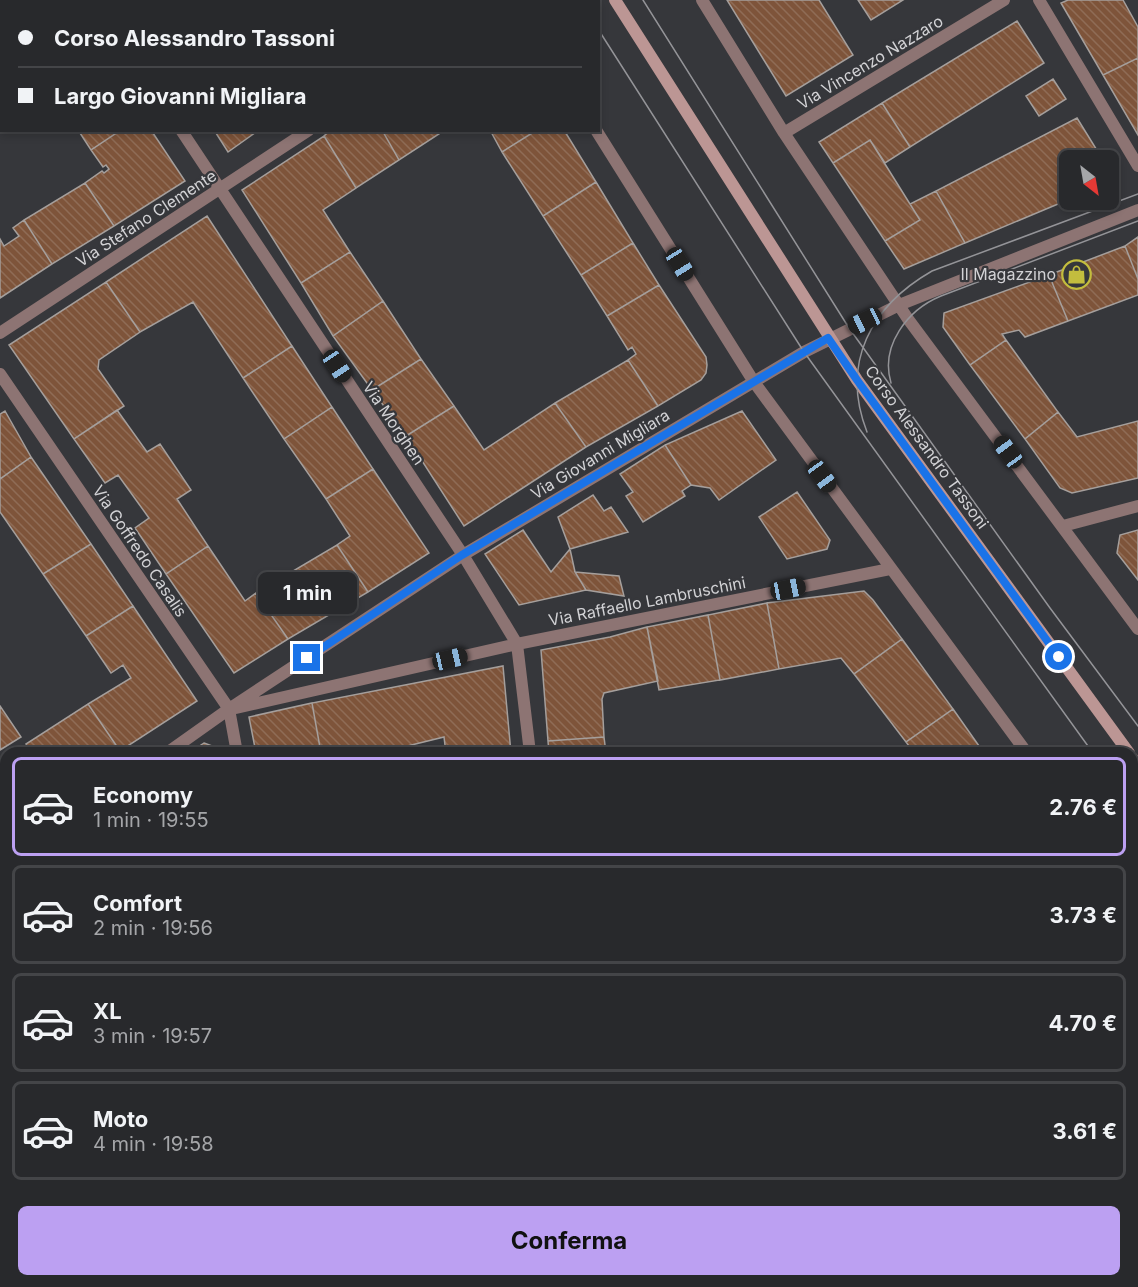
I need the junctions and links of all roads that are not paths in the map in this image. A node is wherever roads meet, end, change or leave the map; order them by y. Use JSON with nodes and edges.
{"nodes":[{"id":1,"x":615,"y":0,"type":"edge"},
{"id":2,"x":702,"y":0,"type":"edge"},
{"id":3,"x":1004,"y":0,"type":"edge"},
{"id":4,"x":1039,"y":0,"type":"edge"},
{"id":5,"x":182,"y":132,"type":"edge"},
{"id":6,"x":306,"y":132,"type":"edge"},
{"id":7,"x":597,"y":132,"type":"edge"},
{"id":8,"x":784,"y":133,"type":"junction"},
{"id":9,"x":1138,"y":166,"type":"edge"},
{"id":10,"x":220,"y":189,"type":"junction"},
{"id":11,"x":1138,"y":210,"type":"edge"},
{"id":12,"x":899,"y":305,"type":"junction"},
{"id":13,"x":0,"y":333,"type":"edge"},
{"id":14,"x":828,"y":338,"type":"junction"},
{"id":15,"x":0,"y":374,"type":"edge"},
{"id":16,"x":754,"y":382,"type":"junction"},
{"id":17,"x":1138,"y":506,"type":"edge"},
{"id":18,"x":1063,"y":526,"type":"junction"},
{"id":19,"x":462,"y":555,"type":"junction"},
{"id":20,"x":890,"y":569,"type":"junction"},
{"id":21,"x":1138,"y":629,"type":"edge"},
{"id":22,"x":517,"y":644,"type":"junction"},
{"id":23,"x":229,"y":710,"type":"junction"},
{"id":24,"x":176,"y":747,"type":"edge"},
{"id":25,"x":236,"y":747,"type":"edge"},
{"id":26,"x":529,"y":747,"type":"edge"},
{"id":27,"x":1023,"y":747,"type":"edge"},
{"id":28,"x":1125,"y":747,"type":"edge"}],
"edges":[{"from":1,"to":14,"type":"main road","name":"Corso Alessandro Tassoni"},
{"from":2,"to":8,"type":"street"},
{"from":3,"to":8,"type":"street","name":"Via Vincenzo Nazzaro"},
{"from":4,"to":9,"type":"street"},
{"from":5,"to":10,"type":"street","name":"Via Morghen"},
{"from":6,"to":10,"type":"street","name":"Via Stefano Clemente"},
{"from":7,"to":16,"type":"street"},
{"from":8,"to":12,"type":"street"},
{"from":10,"to":13,"type":"street","name":"Via Stefano Clemente"},
{"from":10,"to":19,"type":"street","name":"Via Morghen"},
{"from":11,"to":12,"type":"street","name":"Via Giovanni Migliara"},
{"from":12,"to":14,"type":"street","name":"Via Giovanni Migliara"},
{"from":12,"to":18,"type":"street"},
{"from":14,"to":16,"type":"street","name":"Via Giovanni Migliara"},
{"from":14,"to":28,"type":"main road","name":"Corso Alessandro Tassoni"},
{"from":15,"to":23,"type":"street","name":"Via Goffredo Casalis"},
{"from":16,"to":19,"type":"street","name":"Via Giovanni Migliara"},
{"from":16,"to":20,"type":"street"},
{"from":17,"to":18,"type":"street"},
{"from":18,"to":21,"type":"street"},
{"from":19,"to":22,"type":"street","name":"Via Morghen"},
{"from":19,"to":23,"type":"street","name":"Via Giovanni Migliara"},
{"from":20,"to":22,"type":"street","name":"Via Raffaello Lambruschini"},
{"from":20,"to":27,"type":"street"},
{"from":22,"to":23,"type":"street","name":"Via Raffaello Lambruschini"},
{"from":22,"to":26,"type":"street","name":"Via Morghen"},
{"from":23,"to":24,"type":"street"},
{"from":23,"to":25,"type":"street","name":"Via Goffredo Casalis"}]}
